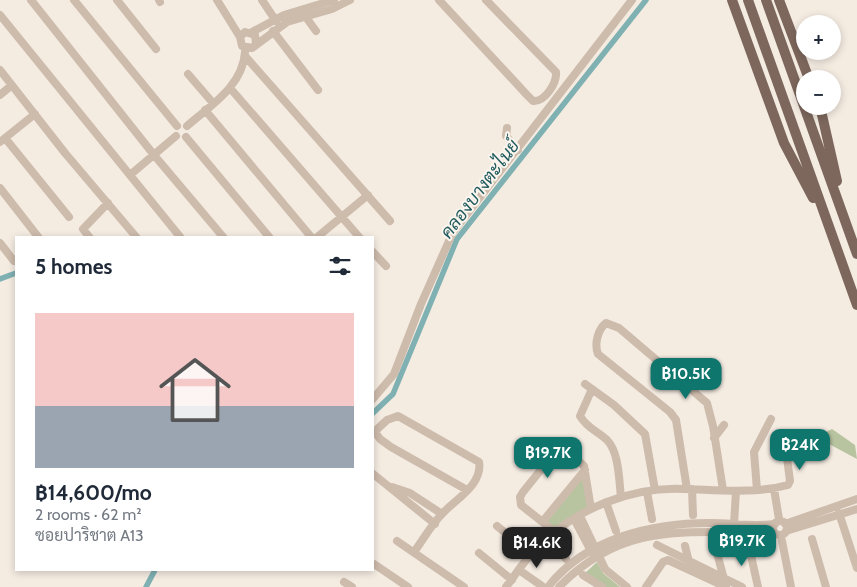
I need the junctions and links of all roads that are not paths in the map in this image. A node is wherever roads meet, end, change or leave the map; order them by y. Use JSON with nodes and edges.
{"nodes":[{"id":1,"x":31,"y":0,"type":"edge"},
{"id":2,"x":74,"y":0,"type":"edge"},
{"id":3,"x":117,"y":0,"type":"edge"},
{"id":4,"x":217,"y":0,"type":"edge"},
{"id":5,"x":262,"y":0,"type":"edge"},
{"id":6,"x":301,"y":0,"type":"edge"},
{"id":7,"x":334,"y":0,"type":"edge"},
{"id":8,"x":350,"y":0,"type":"edge"},
{"id":9,"x":439,"y":0,"type":"edge"},
{"id":10,"x":486,"y":0,"type":"edge"},
{"id":11,"x":632,"y":0,"type":"edge"},
{"id":12,"x":732,"y":0,"type":"edge"},
{"id":13,"x":779,"y":0,"type":"edge"},
{"id":14,"x":767,"y":2,"type":"edge"},
{"id":15,"x":749,"y":5,"type":"edge"},
{"id":16,"x":305,"y":12,"type":"junction"},
{"id":17,"x":0,"y":15,"type":"edge"},
{"id":18,"x":276,"y":21,"type":"junction"},
{"id":19,"x":273,"y":31,"type":"junction"},
{"id":20,"x":316,"y":31,"type":"dead end"},
{"id":21,"x":252,"y":32,"type":"junction"},
{"id":22,"x":240,"y":37,"type":"junction"},
{"id":23,"x":256,"y":43,"type":"junction"},
{"id":24,"x":156,"y":49,"type":"dead end"},
{"id":25,"x":245,"y":52,"type":"junction"},
{"id":26,"x":0,"y":70,"type":"edge"},
{"id":27,"x":806,"y":70,"type":"edge"},
{"id":28,"x":188,"y":74,"type":"dead end"},
{"id":29,"x":796,"y":81,"type":"edge"},
{"id":30,"x":12,"y":85,"type":"junction"},
{"id":31,"x":230,"y":88,"type":"junction"},
{"id":32,"x":318,"y":90,"type":"dead end"},
{"id":33,"x":0,"y":95,"type":"edge"},
{"id":34,"x":213,"y":104,"type":"junction"},
{"id":35,"x":205,"y":110,"type":"junction"},
{"id":36,"x":34,"y":114,"type":"junction"},
{"id":37,"x":808,"y":115,"type":"edge"},
{"id":38,"x":822,"y":115,"type":"edge"},
{"id":39,"x":791,"y":122,"type":"junction"},
{"id":40,"x":176,"y":126,"type":"junction"},
{"id":41,"x":187,"y":126,"type":"junction"},
{"id":42,"x":779,"y":127,"type":"junction"},
{"id":43,"x":507,"y":128,"type":"dead end"},
{"id":44,"x":176,"y":136,"type":"junction"},
{"id":45,"x":186,"y":136,"type":"junction"},
{"id":46,"x":2,"y":140,"type":"edge"},
{"id":47,"x":518,"y":150,"type":"junction"},
{"id":48,"x":154,"y":155,"type":"junction"},
{"id":49,"x":130,"y":174,"type":"junction"},
{"id":50,"x":0,"y":188,"type":"edge"},
{"id":51,"x":368,"y":195,"type":"junction"},
{"id":52,"x":108,"y":203,"type":"junction"},
{"id":53,"x":342,"y":216,"type":"junction"},
{"id":54,"x":69,"y":217,"type":"dead end"},
{"id":55,"x":390,"y":220,"type":"dead end"},
{"id":56,"x":846,"y":223,"type":"junction"},
{"id":57,"x":830,"y":231,"type":"junction"},
{"id":58,"x":37,"y":236,"type":"edge"},
{"id":59,"x":88,"y":236,"type":"edge"},
{"id":60,"x":135,"y":236,"type":"edge"},
{"id":61,"x":178,"y":236,"type":"edge"},
{"id":62,"x":222,"y":236,"type":"edge"},
{"id":63,"x":268,"y":236,"type":"edge"},
{"id":64,"x":310,"y":236,"type":"edge"},
{"id":65,"x":318,"y":236,"type":"edge"},
{"id":66,"x":358,"y":236,"type":"edge"},
{"id":67,"x":0,"y":243,"type":"edge"},
{"id":68,"x":374,"y":253,"type":"edge"},
{"id":69,"x":857,"y":254,"type":"edge"},
{"id":70,"x":14,"y":261,"type":"dead end"},
{"id":71,"x":386,"y":266,"type":"dead end"},
{"id":72,"x":857,"y":305,"type":"edge"},
{"id":73,"x":584,"y":384,"type":"dead end"},
{"id":74,"x":592,"y":389,"type":"junction"},
{"id":75,"x":374,"y":398,"type":"edge"},
{"id":76,"x":771,"y":419,"type":"dead end"},
{"id":77,"x":724,"y":425,"type":"dead end"},
{"id":78,"x":374,"y":433,"type":"edge"},
{"id":79,"x":714,"y":438,"type":"junction"},
{"id":80,"x":786,"y":450,"type":"dead end"},
{"id":81,"x":585,"y":470,"type":"junction"},
{"id":82,"x":374,"y":474,"type":"edge"},
{"id":83,"x":392,"y":487,"type":"junction"},
{"id":84,"x":690,"y":489,"type":"junction"},
{"id":85,"x":774,"y":489,"type":"junction"},
{"id":86,"x":467,"y":490,"type":"junction"},
{"id":87,"x":723,"y":490,"type":"junction"},
{"id":88,"x":757,"y":490,"type":"junction"},
{"id":89,"x":651,"y":491,"type":"junction"},
{"id":90,"x":736,"y":491,"type":"junction"},
{"id":91,"x":621,"y":496,"type":"junction"},
{"id":92,"x":857,"y":499,"type":"edge"},
{"id":93,"x":606,"y":502,"type":"junction"},
{"id":94,"x":837,"y":507,"type":"junction"},
{"id":95,"x":591,"y":509,"type":"junction"},
{"id":96,"x":857,"y":510,"type":"edge"},
{"id":97,"x":442,"y":514,"type":"junction"},
{"id":98,"x":693,"y":515,"type":"dead end"},
{"id":99,"x":840,"y":516,"type":"junction"},
{"id":100,"x":577,"y":518,"type":"junction"},
{"id":101,"x":652,"y":520,"type":"dead end"},
{"id":102,"x":543,"y":521,"type":"junction"},
{"id":103,"x":435,"y":524,"type":"junction"},
{"id":104,"x":734,"y":524,"type":"junction"},
{"id":105,"x":497,"y":526,"type":"dead end"},
{"id":106,"x":780,"y":526,"type":"junction"},
{"id":107,"x":554,"y":531,"type":"junction"},
{"id":108,"x":616,"y":532,"type":"dead end"},
{"id":109,"x":548,"y":537,"type":"junction"},
{"id":110,"x":812,"y":539,"type":"dead end"},
{"id":111,"x":397,"y":541,"type":"dead end"},
{"id":112,"x":782,"y":541,"type":"dead end"},
{"id":113,"x":714,"y":542,"type":"dead end"},
{"id":114,"x":748,"y":542,"type":"dead end"},
{"id":115,"x":657,"y":545,"type":"dead end"},
{"id":116,"x":685,"y":546,"type":"dead end"},
{"id":117,"x":414,"y":552,"type":"junction"},
{"id":118,"x":479,"y":553,"type":"dead end"},
{"id":119,"x":595,"y":553,"type":"junction"},
{"id":120,"x":531,"y":554,"type":"junction"},
{"id":121,"x":566,"y":559,"type":"dead end"},
{"id":122,"x":689,"y":562,"type":"junction"},
{"id":123,"x":374,"y":564,"type":"dead end"},
{"id":124,"x":857,"y":568,"type":"edge"},
{"id":125,"x":519,"y":570,"type":"junction"},
{"id":126,"x":583,"y":576,"type":"dead end"},
{"id":127,"x":724,"y":578,"type":"junction"},
{"id":128,"x":512,"y":580,"type":"junction"},
{"id":129,"x":344,"y":582,"type":"dead end"},
{"id":130,"x":352,"y":587,"type":"edge"},
{"id":131,"x":408,"y":587,"type":"edge"},
{"id":132,"x":464,"y":587,"type":"edge"},
{"id":133,"x":506,"y":587,"type":"edge"},
{"id":134,"x":545,"y":587,"type":"edge"},
{"id":135,"x":559,"y":587,"type":"edge"},
{"id":136,"x":602,"y":587,"type":"edge"},
{"id":137,"x":620,"y":587,"type":"edge"},
{"id":138,"x":628,"y":587,"type":"edge"},
{"id":139,"x":646,"y":587,"type":"edge"},
{"id":140,"x":726,"y":587,"type":"edge"},
{"id":141,"x":742,"y":587,"type":"edge"},
{"id":142,"x":758,"y":587,"type":"edge"},
{"id":143,"x":791,"y":587,"type":"edge"},
{"id":144,"x":826,"y":587,"type":"edge"}],
"edges":[{"from":1,"to":48,"type":"street"},
{"from":2,"to":40,"type":"street"},
{"from":3,"to":24,"type":"street"},
{"from":4,"to":22,"type":"street"},
{"from":5,"to":18,"type":"street"},
{"from":6,"to":16,"type":"street"},
{"from":7,"to":16,"type":"street"},
{"from":8,"to":16,"type":"street"},
{"from":9,"to":10,"type":"street"},
{"from":11,"to":47,"type":"street"},
{"from":12,"to":42,"type":"main road"},
{"from":13,"to":27,"type":"main road"},
{"from":14,"to":29,"type":"main road"},
{"from":15,"to":39,"type":"main road"},
{"from":16,"to":18,"type":"street"},
{"from":16,"to":19,"type":"street"},
{"from":16,"to":20,"type":"street"},
{"from":17,"to":49,"type":"street"},
{"from":18,"to":21,"type":"street"},
{"from":19,"to":23,"type":"street"},
{"from":19,"to":32,"type":"street"},
{"from":21,"to":22,"type":"street"},
{"from":21,"to":23,"type":"street"},
{"from":22,"to":25,"type":"street"},
{"from":23,"to":25,"type":"street"},
{"from":25,"to":31,"type":"street"},
{"from":25,"to":51,"type":"street"},
{"from":26,"to":30,"type":"street"},
{"from":28,"to":34,"type":"street"},
{"from":30,"to":33,"type":"street"},
{"from":30,"to":36,"type":"street"},
{"from":31,"to":34,"type":"street"},
{"from":31,"to":53,"type":"street"},
{"from":34,"to":35,"type":"street"},
{"from":35,"to":41,"type":"street"},
{"from":35,"to":64,"type":"street"},
{"from":36,"to":46,"type":"street"},
{"from":36,"to":52,"type":"street"},
{"from":37,"to":56,"type":"main road"},
{"from":38,"to":56,"type":"main road"},
{"from":39,"to":42,"type":"main road"},
{"from":39,"to":57,"type":"main road"},
{"from":40,"to":41,"type":"street"},
{"from":40,"to":44,"type":"street"},
{"from":41,"to":45,"type":"street"},
{"from":42,"to":57,"type":"main road"},
{"from":43,"to":47,"type":"street"},
{"from":44,"to":45,"type":"street"},
{"from":44,"to":48,"type":"street"},
{"from":45,"to":63,"type":"street"},
{"from":46,"to":54,"type":"street"},
{"from":47,"to":75,"type":"street"},
{"from":48,"to":49,"type":"street"},
{"from":48,"to":62,"type":"street"},
{"from":49,"to":61,"type":"street"},
{"from":50,"to":58,"type":"street"},
{"from":51,"to":53,"type":"street"},
{"from":51,"to":55,"type":"street"},
{"from":52,"to":59,"type":"street"},
{"from":52,"to":60,"type":"street"},
{"from":53,"to":65,"type":"street"},
{"from":53,"to":66,"type":"street"},
{"from":56,"to":69,"type":"main road"},
{"from":57,"to":72,"type":"main road"},
{"from":67,"to":70,"type":"street"},
{"from":68,"to":71,"type":"street"},
{"from":73,"to":74,"type":"street"},
{"from":74,"to":89,"type":"street"},
{"from":74,"to":91,"type":"street"},
{"from":76,"to":88,"type":"street"},
{"from":77,"to":79,"type":"street"},
{"from":78,"to":86,"type":"street"},
{"from":78,"to":86,"type":"street"},
{"from":79,"to":84,"type":"street"},
{"from":79,"to":87,"type":"street"},
{"from":80,"to":85,"type":"street"},
{"from":81,"to":95,"type":"street"},
{"from":81,"to":102,"type":"street"},
{"from":81,"to":102,"type":"street"},
{"from":82,"to":83,"type":"street"},
{"from":83,"to":97,"type":"street"},
{"from":83,"to":103,"type":"street"},
{"from":84,"to":87,"type":"street"},
{"from":84,"to":89,"type":"street"},
{"from":84,"to":98,"type":"street"},
{"from":85,"to":88,"type":"street"},
{"from":85,"to":106,"type":"street"},
{"from":86,"to":97,"type":"street"},
{"from":87,"to":90,"type":"street"},
{"from":88,"to":90,"type":"street"},
{"from":89,"to":91,"type":"street"},
{"from":89,"to":101,"type":"street"},
{"from":90,"to":104,"type":"street"},
{"from":91,"to":93,"type":"street"},
{"from":92,"to":94,"type":"street"},
{"from":93,"to":95,"type":"street"},
{"from":93,"to":108,"type":"street"},
{"from":94,"to":99,"type":"street"},
{"from":94,"to":106,"type":"street"},
{"from":95,"to":100,"type":"street"},
{"from":96,"to":99,"type":"street"},
{"from":97,"to":103,"type":"street"},
{"from":99,"to":106,"type":"street"},
{"from":99,"to":124,"type":"street"},
{"from":100,"to":107,"type":"street"},
{"from":100,"to":119,"type":"street"},
{"from":102,"to":107,"type":"street"},
{"from":103,"to":117,"type":"street"},
{"from":104,"to":106,"type":"street"},
{"from":104,"to":119,"type":"street"},
{"from":105,"to":120,"type":"street"},
{"from":106,"to":119,"type":"street"},
{"from":107,"to":109,"type":"street"},
{"from":109,"to":120,"type":"street"},
{"from":109,"to":121,"type":"street"},
{"from":110,"to":144,"type":"street"},
{"from":111,"to":117,"type":"street"},
{"from":112,"to":143,"type":"street"},
{"from":113,"to":127,"type":"street"},
{"from":114,"to":142,"type":"street"},
{"from":115,"to":122,"type":"street"},
{"from":116,"to":122,"type":"street"},
{"from":117,"to":132,"type":"street"},
{"from":118,"to":128,"type":"street"},
{"from":119,"to":134,"type":"street"},
{"from":119,"to":135,"type":"street"},
{"from":119,"to":137,"type":"street"},
{"from":119,"to":138,"type":"street"},
{"from":120,"to":125,"type":"street"},
{"from":122,"to":127,"type":"street"},
{"from":123,"to":131,"type":"street"},
{"from":125,"to":128,"type":"street"},
{"from":125,"to":134,"type":"street"},
{"from":126,"to":136,"type":"street"},
{"from":127,"to":141,"type":"street"},
{"from":128,"to":133,"type":"street"},
{"from":129,"to":130,"type":"street"},
{"from":139,"to":140,"type":"street"}]}
